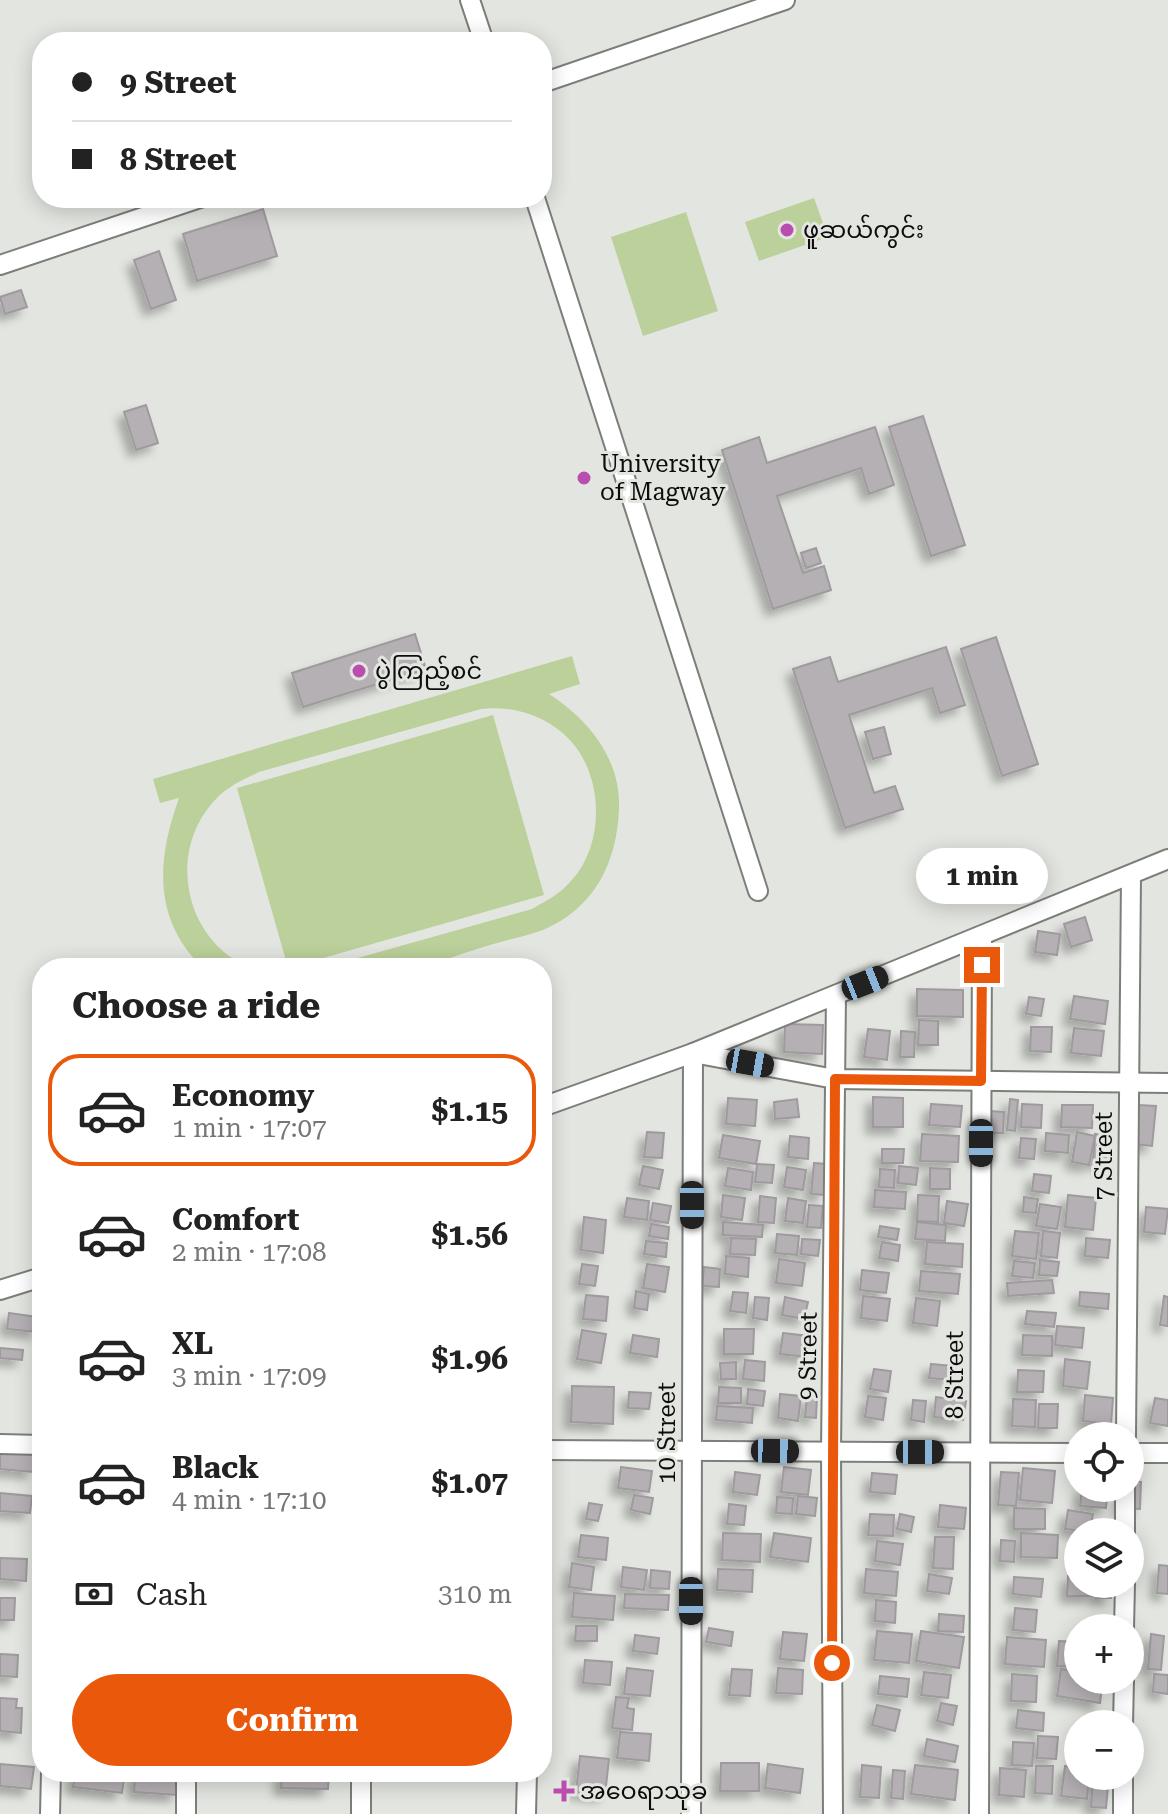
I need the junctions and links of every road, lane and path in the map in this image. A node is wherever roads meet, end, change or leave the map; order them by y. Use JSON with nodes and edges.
{"nodes":[{"id":1,"x":470,"y":0,"type":"edge"},
{"id":2,"x":785,"y":0,"type":"edge"},
{"id":3,"x":481,"y":32,"type":"edge"},
{"id":4,"x":552,"y":80,"type":"edge"},
{"id":5,"x":170,"y":208,"type":"edge"},
{"id":6,"x":538,"y":208,"type":"edge"},
{"id":7,"x":0,"y":265,"type":"edge"},
{"id":8,"x":1168,"y":859,"type":"edge"},
{"id":9,"x":1131,"y":876,"type":"junction"},
{"id":10,"x":758,"y":891,"type":"dead end"},
{"id":11,"x":982,"y":936,"type":"junction"},
{"id":12,"x":836,"y":995,"type":"junction"},
{"id":13,"x":693,"y":1053,"type":"junction"},
{"id":14,"x":835,"y":1079,"type":"junction"},
{"id":15,"x":981,"y":1081,"type":"junction"},
{"id":16,"x":1129,"y":1083,"type":"junction"},
{"id":17,"x":1168,"y":1083,"type":"edge"},
{"id":18,"x":552,"y":1103,"type":"edge"},
{"id":19,"x":32,"y":1280,"type":"edge"},
{"id":20,"x":0,"y":1290,"type":"edge"},
{"id":21,"x":1126,"y":1422,"type":"edge"},
{"id":22,"x":0,"y":1444,"type":"edge"},
{"id":23,"x":32,"y":1445,"type":"edge"},
{"id":24,"x":691,"y":1449,"type":"junction"},
{"id":25,"x":552,"y":1450,"type":"edge"},
{"id":26,"x":831,"y":1452,"type":"junction"},
{"id":27,"x":979,"y":1453,"type":"junction"},
{"id":28,"x":1064,"y":1453,"type":"edge"},
{"id":29,"x":1144,"y":1453,"type":"edge"},
{"id":30,"x":1168,"y":1453,"type":"edge"},
{"id":31,"x":51,"y":1782,"type":"edge"},
{"id":32,"x":186,"y":1782,"type":"edge"},
{"id":33,"x":361,"y":1782,"type":"edge"},
{"id":34,"x":527,"y":1782,"type":"edge"},
{"id":35,"x":1123,"y":1790,"type":"edge"},
{"id":36,"x":50,"y":1814,"type":"edge"},
{"id":37,"x":186,"y":1814,"type":"edge"},
{"id":38,"x":361,"y":1814,"type":"edge"},
{"id":39,"x":526,"y":1814,"type":"edge"},
{"id":40,"x":691,"y":1814,"type":"edge"},
{"id":41,"x":833,"y":1814,"type":"edge"},
{"id":42,"x":979,"y":1814,"type":"edge"},
{"id":43,"x":1123,"y":1814,"type":"edge"}],
"edges":[{"from":1,"to":3,"type":"street"},
{"from":2,"to":4,"type":"street"},
{"from":5,"to":7,"type":"street"},
{"from":6,"to":10,"type":"street"},
{"from":8,"to":9,"type":"street"},
{"from":9,"to":11,"type":"street"},
{"from":9,"to":16,"type":"street","name":"7 Street"},
{"from":11,"to":12,"type":"street"},
{"from":11,"to":15,"type":"street","name":"8 Street"},
{"from":12,"to":13,"type":"street"},
{"from":12,"to":14,"type":"street","name":"9 Street"},
{"from":13,"to":14,"type":"street"},
{"from":13,"to":18,"type":"street"},
{"from":13,"to":24,"type":"street","name":"10 Street"},
{"from":14,"to":15,"type":"street"},
{"from":14,"to":26,"type":"street","name":"9 Street"},
{"from":15,"to":16,"type":"street"},
{"from":15,"to":27,"type":"street","name":"8 Street"},
{"from":16,"to":17,"type":"street"},
{"from":16,"to":21,"type":"street","name":"7 Street"},
{"from":19,"to":20,"type":"street"},
{"from":22,"to":23,"type":"street"},
{"from":24,"to":25,"type":"street"},
{"from":24,"to":26,"type":"street"},
{"from":24,"to":40,"type":"street","name":"10 Street"},
{"from":26,"to":27,"type":"street"},
{"from":26,"to":41,"type":"street","name":"9 Street"},
{"from":27,"to":28,"type":"street"},
{"from":27,"to":42,"type":"street","name":"8 Street"},
{"from":29,"to":30,"type":"street"},
{"from":31,"to":36,"type":"street"},
{"from":32,"to":37,"type":"street"},
{"from":33,"to":38,"type":"street"},
{"from":34,"to":39,"type":"street"},
{"from":35,"to":43,"type":"street"}]}
